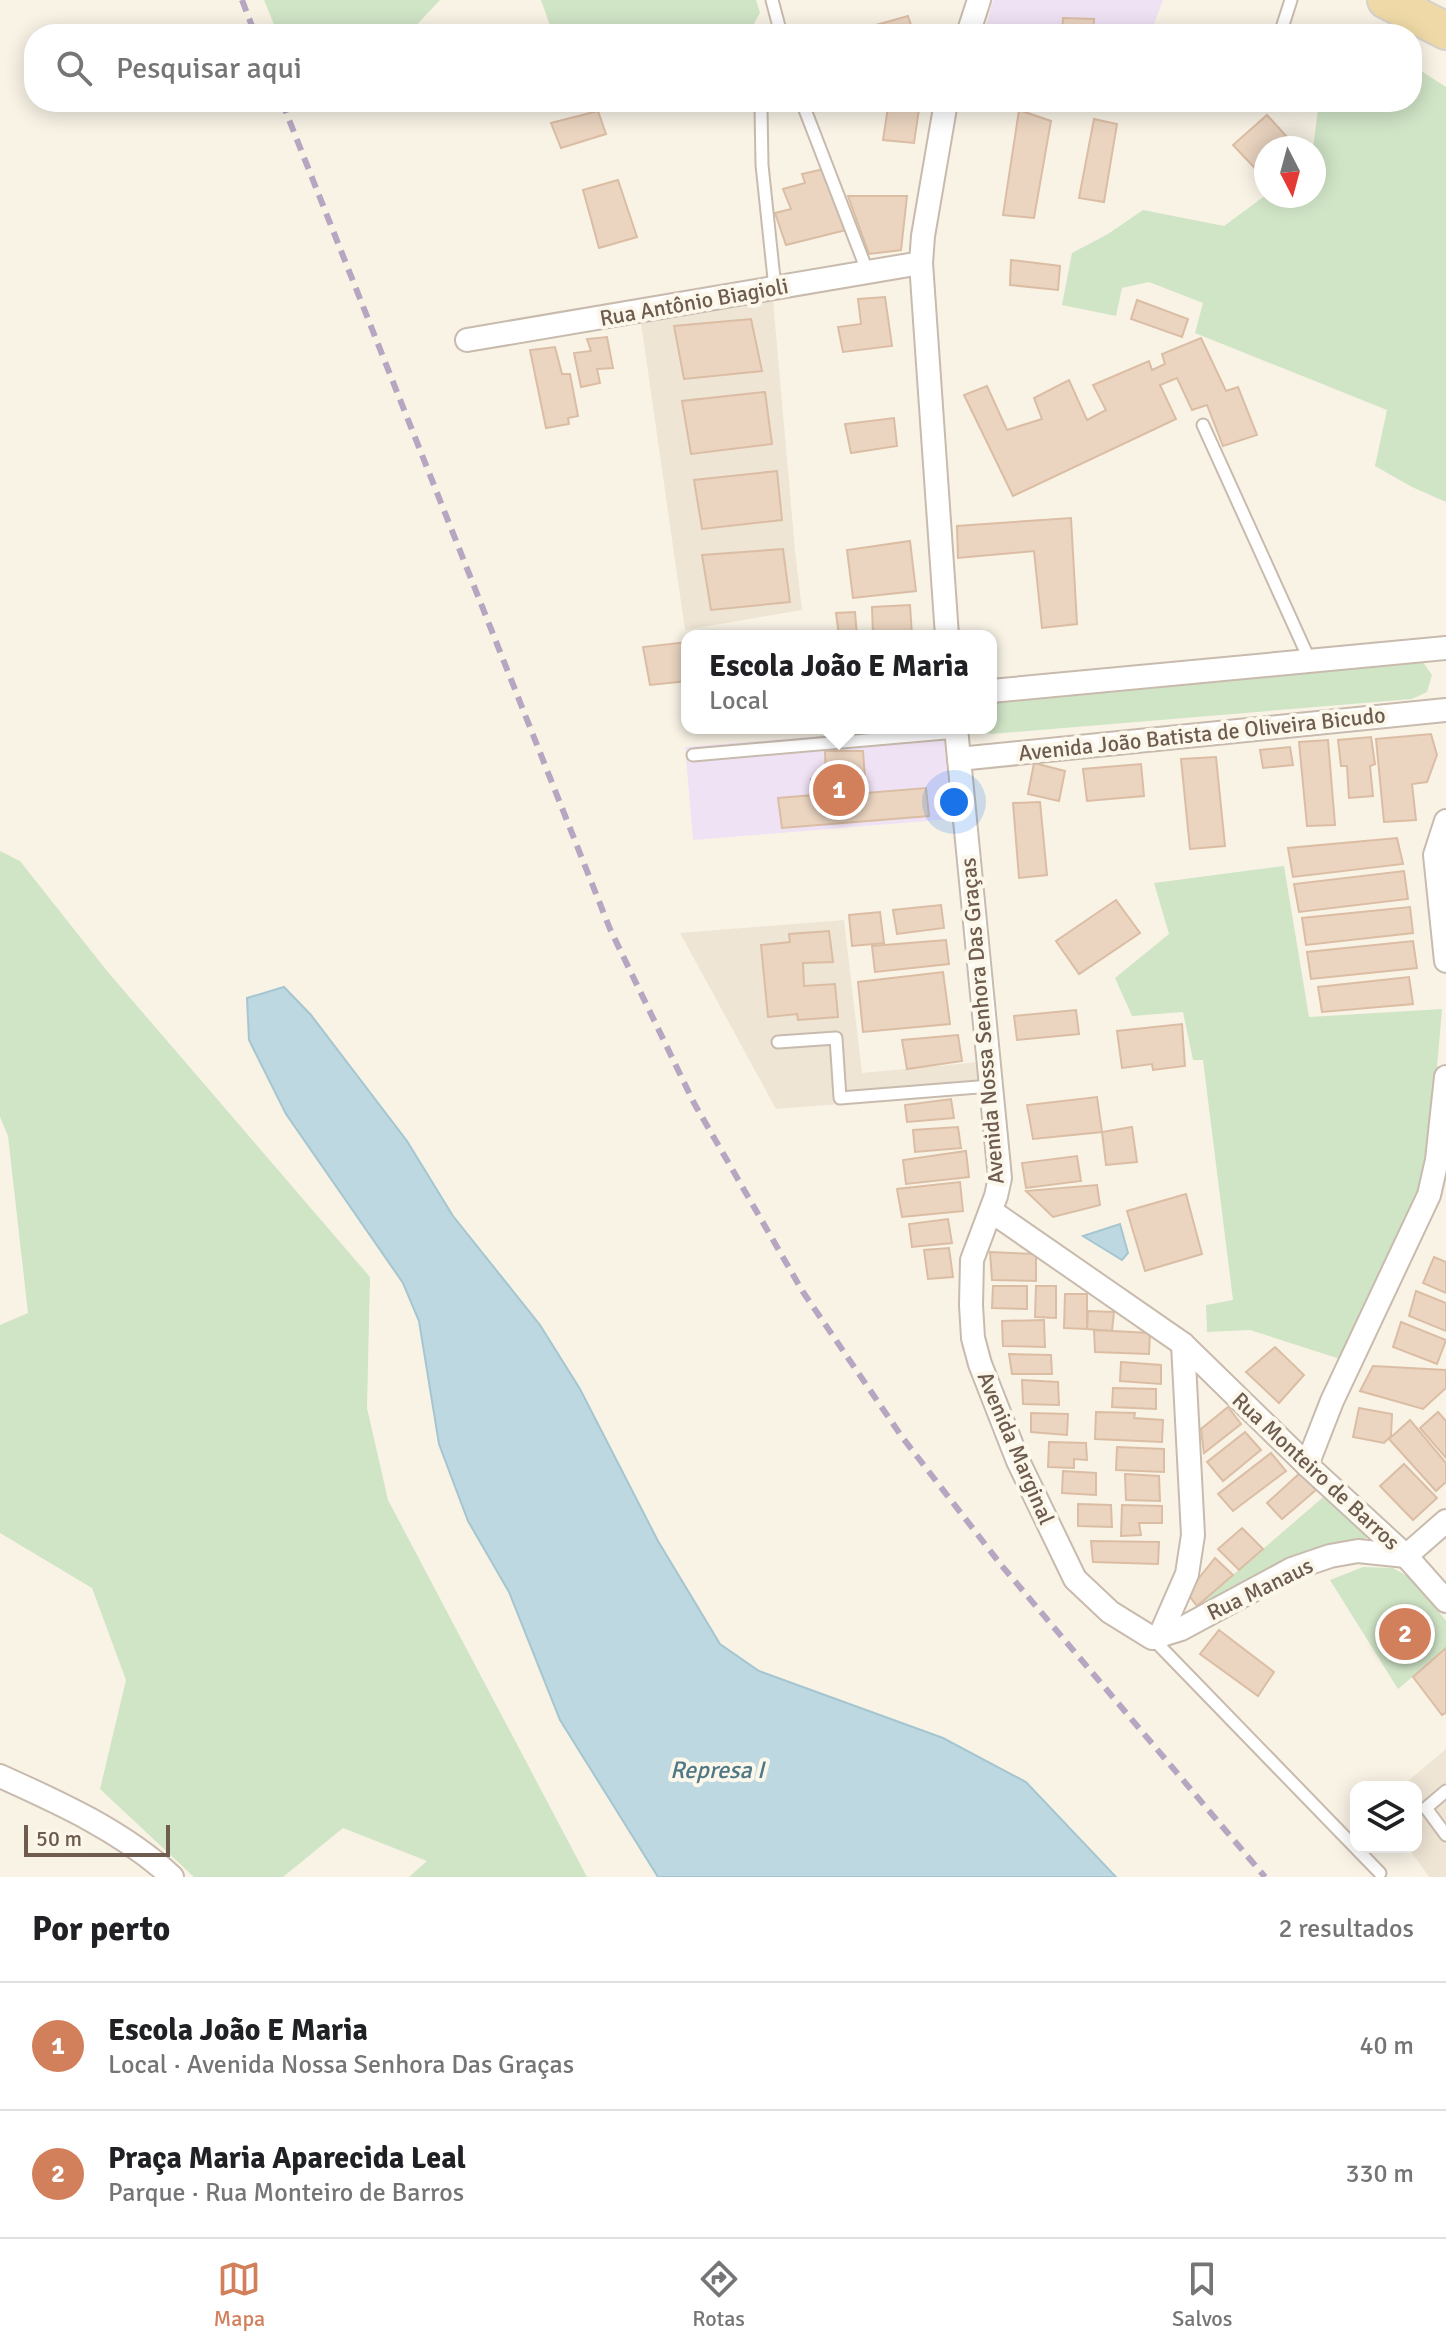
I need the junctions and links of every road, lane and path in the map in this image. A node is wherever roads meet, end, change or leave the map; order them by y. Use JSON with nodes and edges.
{"nodes":[{"id":1,"x":772,"y":0,"type":"edge"},
{"id":2,"x":979,"y":0,"type":"edge"},
{"id":3,"x":1291,"y":0,"type":"edge"},
{"id":4,"x":1386,"y":0,"type":"edge"},
{"id":5,"x":778,"y":24,"type":"edge"},
{"id":6,"x":971,"y":24,"type":"edge"},
{"id":7,"x":1283,"y":24,"type":"edge"},
{"id":8,"x":1446,"y":31,"type":"edge"},
{"id":9,"x":761,"y":112,"type":"edge"},
{"id":10,"x":806,"y":112,"type":"edge"},
{"id":11,"x":944,"y":112,"type":"edge"},
{"id":12,"x":921,"y":263,"type":"junction"},
{"id":13,"x":868,"y":273,"type":"junction"},
{"id":14,"x":775,"y":288,"type":"junction"},
{"id":15,"x":467,"y":340,"type":"dead end"},
{"id":16,"x":1203,"y":425,"type":"dead end"},
{"id":17,"x":947,"y":630,"type":"edge"},
{"id":18,"x":1446,"y":648,"type":"edge"},
{"id":19,"x":1310,"y":661,"type":"junction"},
{"id":20,"x":997,"y":690,"type":"edge"},
{"id":21,"x":1446,"y":710,"type":"edge"},
{"id":22,"x":914,"y":734,"type":"edge"},
{"id":23,"x":956,"y":734,"type":"edge"},
{"id":24,"x":693,"y":755,"type":"dead end"},
{"id":25,"x":959,"y":759,"type":"junction"},
{"id":26,"x":1446,"y":821,"type":"edge"},
{"id":27,"x":1442,"y":884,"type":"edge"},
{"id":28,"x":1446,"y":961,"type":"edge"},
{"id":29,"x":778,"y":1042,"type":"dead end"},
{"id":30,"x":1446,"y":1077,"type":"edge"},
{"id":31,"x":991,"y":1086,"type":"junction"},
{"id":32,"x":1438,"y":1199,"type":"edge"},
{"id":33,"x":991,"y":1211,"type":"junction"},
{"id":34,"x":1183,"y":1344,"type":"junction"},
{"id":35,"x":1307,"y":1465,"type":"junction"},
{"id":36,"x":1446,"y":1521,"type":"edge"},
{"id":37,"x":1406,"y":1556,"type":"junction"},
{"id":38,"x":1446,"y":1601,"type":"edge"},
{"id":39,"x":1156,"y":1638,"type":"junction"},
{"id":40,"x":0,"y":1776,"type":"edge"},
{"id":41,"x":1446,"y":1791,"type":"edge"},
{"id":42,"x":1446,"y":1835,"type":"edge"},
{"id":43,"x":1380,"y":1873,"type":"dead end"},
{"id":44,"x":172,"y":1877,"type":"edge"}],
"edges":[{"from":1,"to":5,"type":"lane"},
{"from":2,"to":6,"type":"street"},
{"from":3,"to":7,"type":"lane"},
{"from":4,"to":8,"type":"main road"},
{"from":9,"to":14,"type":"lane"},
{"from":10,"to":13,"type":"lane"},
{"from":11,"to":12,"type":"street"},
{"from":12,"to":13,"type":"street","name":"Rua Antônio Biagioli"},
{"from":12,"to":17,"type":"street"},
{"from":13,"to":14,"type":"street","name":"Rua Antônio Biagioli"},
{"from":14,"to":15,"type":"street","name":"Rua Antônio Biagioli"},
{"from":16,"to":19,"type":"lane"},
{"from":18,"to":19,"type":"street"},
{"from":19,"to":20,"type":"street"},
{"from":21,"to":25,"type":"street","name":"Avenida João Batista de Oliveira Bicudo"},
{"from":22,"to":24,"type":"lane"},
{"from":23,"to":25,"type":"street","name":"Avenida Nossa Senhora Das Graças"},
{"from":25,"to":31,"type":"street","name":"Avenida Nossa Senhora Das Graças"},
{"from":26,"to":27,"type":"street"},
{"from":27,"to":28,"type":"street"},
{"from":29,"to":31,"type":"lane"},
{"from":30,"to":32,"type":"street"},
{"from":31,"to":33,"type":"street","name":"Avenida Nossa Senhora Das Graças"},
{"from":32,"to":35,"type":"street"},
{"from":33,"to":34,"type":"street","name":"Avenida Nossa Senhora Das Graças"},
{"from":33,"to":39,"type":"street","name":"Avenida Marginal"},
{"from":34,"to":35,"type":"street","name":"Rua Monteiro de Barros"},
{"from":34,"to":39,"type":"street"},
{"from":35,"to":37,"type":"street","name":"Rua Monteiro de Barros"},
{"from":36,"to":37,"type":"street"},
{"from":37,"to":38,"type":"street","name":"Rua Monteiro de Barros"},
{"from":37,"to":39,"type":"street","name":"Rua Manaus"},
{"from":39,"to":43,"type":"lane"},
{"from":40,"to":44,"type":"street"},
{"from":41,"to":42,"type":"lane"}]}
